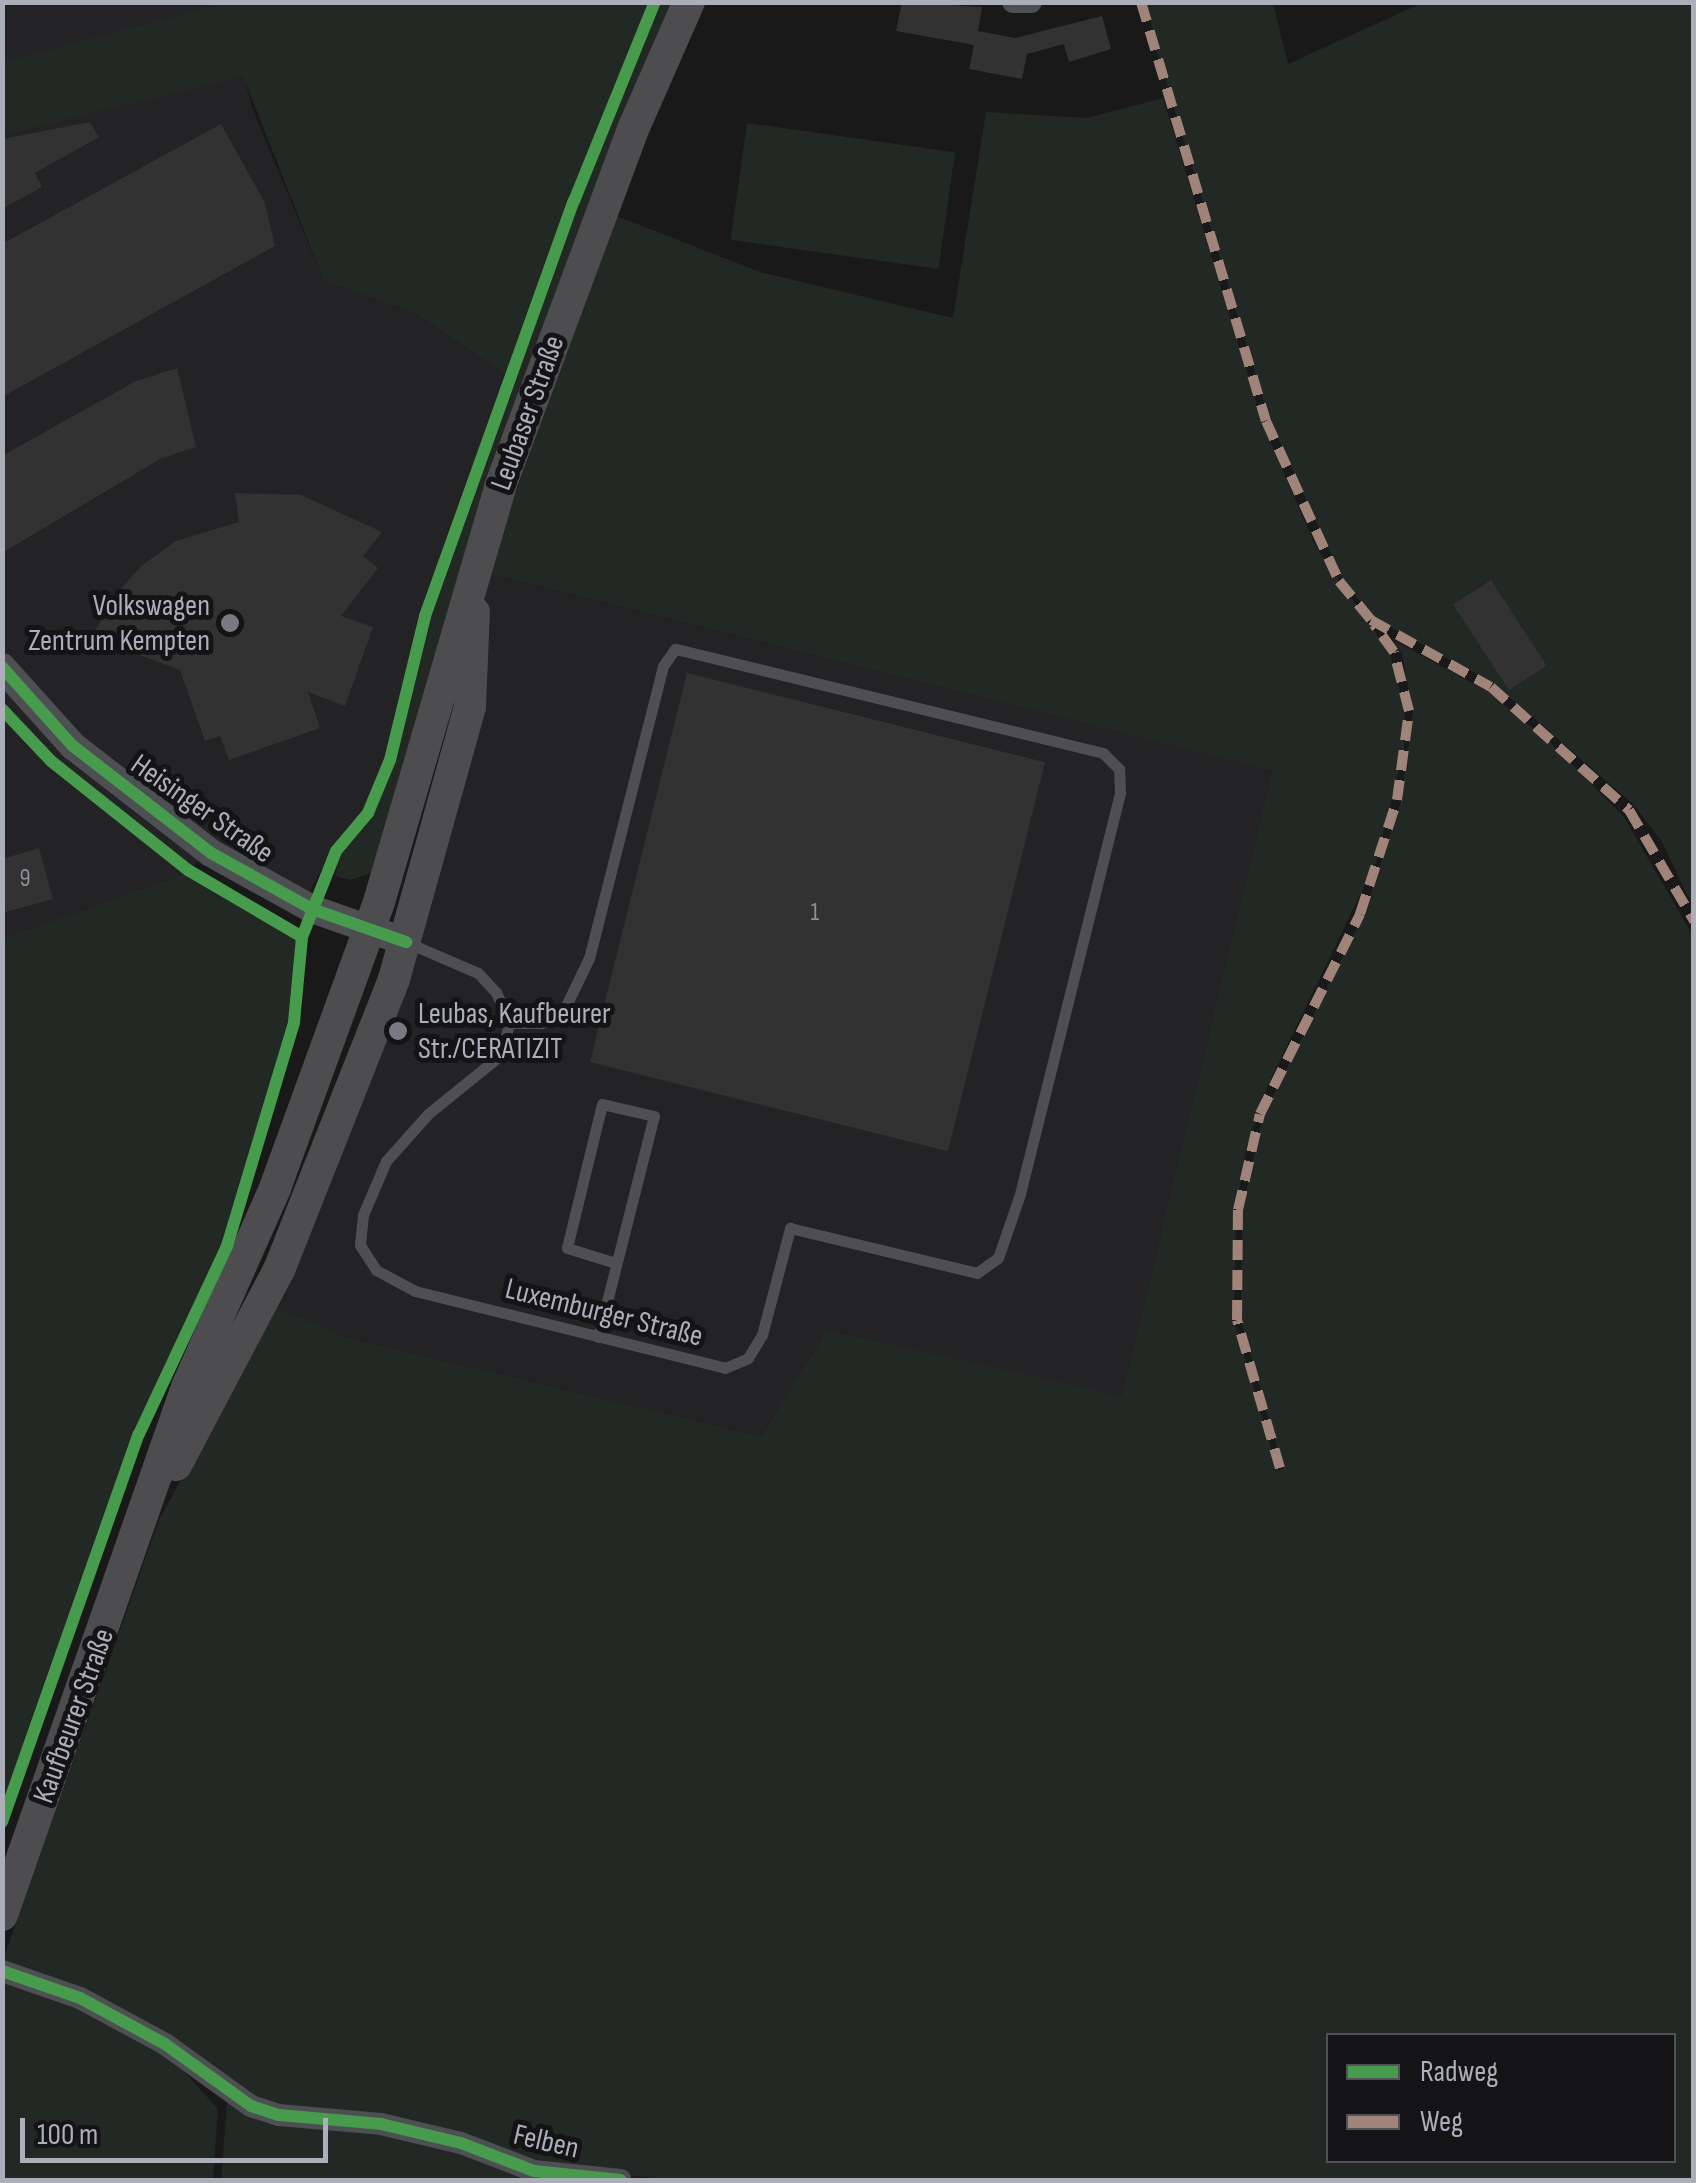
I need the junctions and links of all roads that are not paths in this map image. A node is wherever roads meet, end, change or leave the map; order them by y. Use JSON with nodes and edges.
{"nodes":[{"id":1,"x":689,"y":2,"type":"edge"},
{"id":2,"x":1013,"y":2,"type":"edge"},
{"id":3,"x":1031,"y":2,"type":"edge"},
{"id":4,"x":473,"y":572,"type":"junction"},
{"id":5,"x":2,"y":667,"type":"edge"},
{"id":6,"x":369,"y":930,"type":"junction"},
{"id":7,"x":406,"y":942,"type":"junction"},
{"id":8,"x":508,"y":1023,"type":"junction"},
{"id":9,"x":616,"y":1263,"type":"junction"},
{"id":10,"x":598,"y":1336,"type":"junction"},
{"id":11,"x":144,"y":1517,"type":"junction"},
{"id":12,"x":2,"y":1914,"type":"edge"},
{"id":13,"x":2,"y":1971,"type":"edge"},
{"id":14,"x":621,"y":2180,"type":"edge"}],
"edges":[{"from":1,"to":4,"type":"main road","name":"Leubaser Straße"},
{"from":2,"to":3,"type":"street"},
{"from":4,"to":6,"type":"main road","name":"Leubaser Straße"},
{"from":4,"to":7,"type":"main road"},
{"from":5,"to":6,"type":"street","name":"Heisinger Straße"},
{"from":6,"to":7,"type":"street","name":"Heisinger Straße"},
{"from":6,"to":11,"type":"main road","name":"Leubaser Straße"},
{"from":7,"to":8,"type":"lane"},
{"from":7,"to":11,"type":"main road"},
{"from":8,"to":10,"type":"lane","name":"Luxemburger Straße"},
{"from":8,"to":10,"type":"lane","name":"Luxemburger Straße"},
{"from":9,"to":9,"type":"lane"},
{"from":9,"to":10,"type":"lane"},
{"from":11,"to":12,"type":"main road","name":"Kaufbeurer Straße"},
{"from":13,"to":14,"type":"street","name":"Felben"}]}
